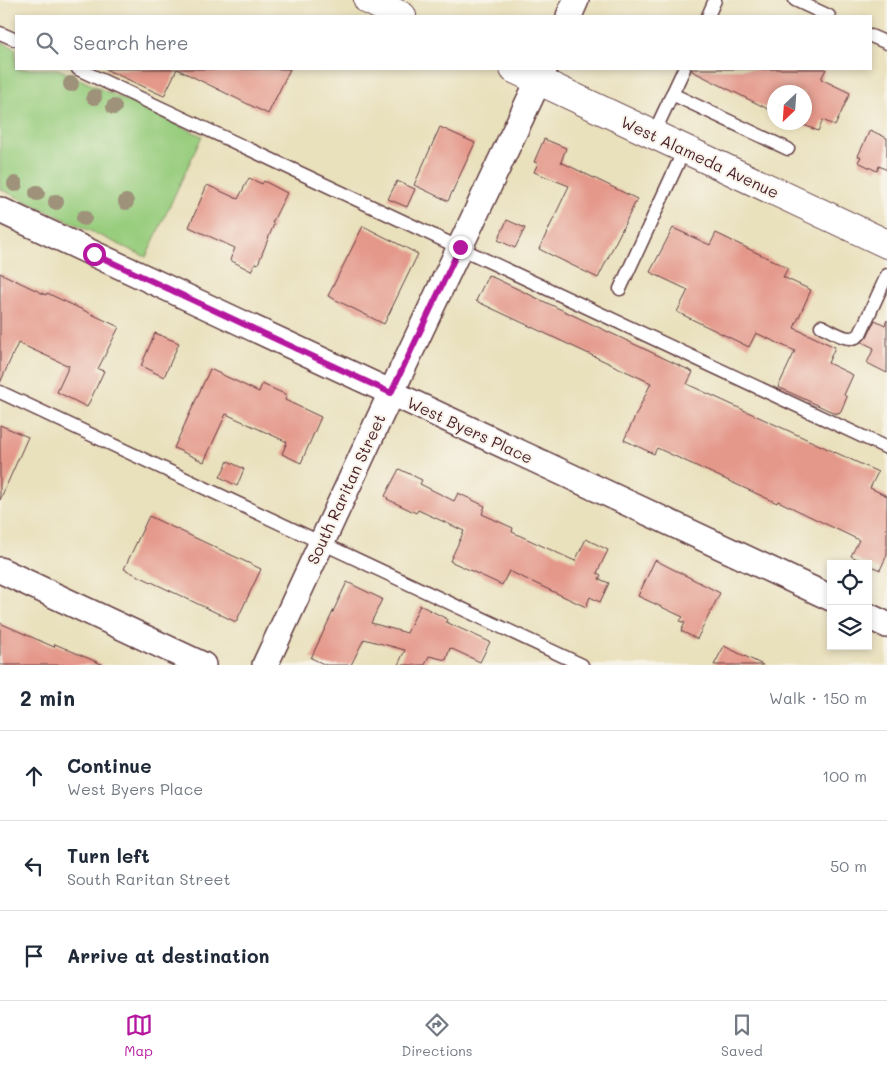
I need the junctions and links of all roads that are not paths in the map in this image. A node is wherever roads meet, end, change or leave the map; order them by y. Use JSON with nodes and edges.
{"nodes":[{"id":1,"x":368,"y":0,"type":"edge"},
{"id":2,"x":576,"y":0,"type":"edge"},
{"id":3,"x":715,"y":0,"type":"edge"},
{"id":4,"x":795,"y":0,"type":"edge"},
{"id":5,"x":400,"y":15,"type":"edge"},
{"id":6,"x":569,"y":15,"type":"edge"},
{"id":7,"x":708,"y":15,"type":"edge"},
{"id":8,"x":827,"y":15,"type":"edge"},
{"id":9,"x":0,"y":33,"type":"edge"},
{"id":10,"x":872,"y":36,"type":"edge"},
{"id":11,"x":15,"y":40,"type":"edge"},
{"id":12,"x":887,"y":43,"type":"edge"},
{"id":13,"x":80,"y":70,"type":"edge"},
{"id":14,"x":519,"y":70,"type":"edge"},
{"id":15,"x":684,"y":70,"type":"edge"},
{"id":16,"x":541,"y":74,"type":"edge"},
{"id":17,"x":672,"y":94,"type":"junction"},
{"id":18,"x":653,"y":135,"type":"junction"},
{"id":19,"x":788,"y":149,"type":"dead end"},
{"id":20,"x":684,"y":150,"type":"junction"},
{"id":21,"x":0,"y":210,"type":"edge"},
{"id":22,"x":887,"y":244,"type":"edge"},
{"id":23,"x":460,"y":247,"type":"junction"},
{"id":24,"x":887,"y":276,"type":"edge"},
{"id":25,"x":620,"y":289,"type":"dead end"},
{"id":26,"x":821,"y":326,"type":"dead end"},
{"id":27,"x":0,"y":392,"type":"edge"},
{"id":28,"x":391,"y":393,"type":"junction"},
{"id":29,"x":887,"y":448,"type":"edge"},
{"id":30,"x":322,"y":542,"type":"junction"},
{"id":31,"x":0,"y":570,"type":"edge"},
{"id":32,"x":827,"y":596,"type":"edge"},
{"id":33,"x":872,"y":618,"type":"edge"},
{"id":34,"x":887,"y":625,"type":"edge"},
{"id":35,"x":203,"y":665,"type":"edge"},
{"id":36,"x":265,"y":665,"type":"edge"},
{"id":37,"x":582,"y":665,"type":"edge"}],
"edges":[{"from":1,"to":5,"type":"main road"},
{"from":2,"to":6,"type":"street"},
{"from":3,"to":7,"type":"lane"},
{"from":4,"to":8,"type":"lane"},
{"from":9,"to":11,"type":"lane"},
{"from":10,"to":12,"type":"lane"},
{"from":13,"to":23,"type":"lane"},
{"from":14,"to":16,"type":"main road","name":"West Alameda Avenue"},
{"from":15,"to":17,"type":"lane"},
{"from":16,"to":18,"type":"main road","name":"West Alameda Avenue"},
{"from":16,"to":23,"type":"street","name":"South Raritan Street"},
{"from":17,"to":18,"type":"lane"},
{"from":17,"to":19,"type":"lane"},
{"from":18,"to":20,"type":"main road","name":"West Alameda Avenue"},
{"from":20,"to":22,"type":"main road","name":"West Alameda Avenue"},
{"from":20,"to":25,"type":"lane"},
{"from":21,"to":28,"type":"street","name":"West Byers Place"},
{"from":23,"to":28,"type":"street","name":"South Raritan Street"},
{"from":23,"to":29,"type":"lane"},
{"from":24,"to":26,"type":"lane"},
{"from":27,"to":30,"type":"lane"},
{"from":28,"to":30,"type":"street","name":"South Raritan Street"},
{"from":28,"to":32,"type":"street","name":"West Byers Place"},
{"from":30,"to":36,"type":"street","name":"South Raritan Street"},
{"from":30,"to":37,"type":"lane"},
{"from":31,"to":35,"type":"street"},
{"from":33,"to":34,"type":"street"}]}
